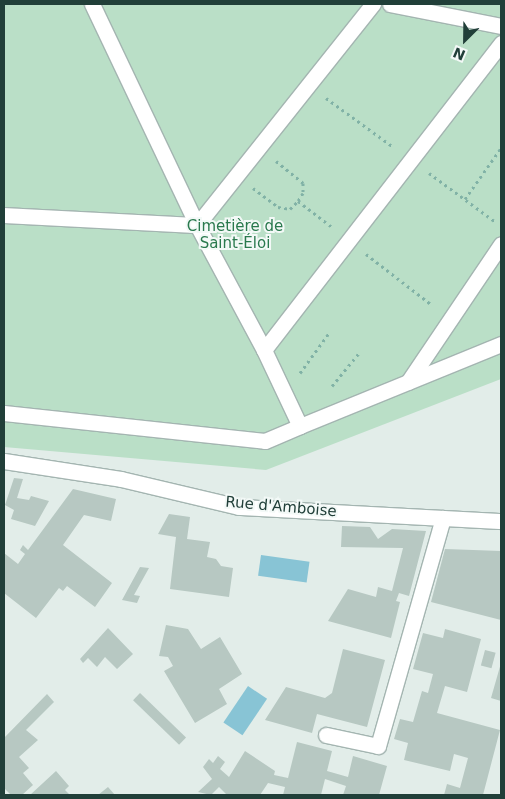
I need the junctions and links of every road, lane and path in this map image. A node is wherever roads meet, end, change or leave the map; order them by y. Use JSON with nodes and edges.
{"nodes":[{"id":1,"x":92,"y":4,"type":"edge"},
{"id":2,"x":373,"y":4,"type":"edge"},
{"id":3,"x":390,"y":4,"type":"edge"},
{"id":4,"x":501,"y":26,"type":"edge"},
{"id":5,"x":501,"y":43,"type":"edge"},
{"id":6,"x":259,"y":148,"type":"junction"},
{"id":7,"x":501,"y":148,"type":"edge"},
{"id":8,"x":465,"y":199,"type":"dead end"},
{"id":9,"x":298,"y":201,"type":"dead end"},
{"id":10,"x":4,"y":215,"type":"edge"},
{"id":11,"x":197,"y":226,"type":"junction"},
{"id":12,"x":501,"y":244,"type":"edge"},
{"id":13,"x":329,"y":333,"type":"dead end"},
{"id":14,"x":501,"y":344,"type":"edge"},
{"id":15,"x":264,"y":350,"type":"junction"},
{"id":16,"x":408,"y":382,"type":"junction"},
{"id":17,"x":285,"y":394,"type":"junction"},
{"id":18,"x":4,"y":413,"type":"edge"},
{"id":19,"x":300,"y":426,"type":"junction"},
{"id":20,"x":4,"y":461,"type":"edge"},
{"id":21,"x":443,"y":518,"type":"junction"},
{"id":22,"x":501,"y":521,"type":"edge"},
{"id":23,"x":326,"y":735,"type":"dead end"}],
"edges":[{"from":1,"to":11,"type":"street"},
{"from":2,"to":6,"type":"street"},
{"from":3,"to":4,"type":"street"},
{"from":5,"to":15,"type":"street"},
{"from":6,"to":9,"type":"path"},
{"from":6,"to":11,"type":"street"},
{"from":7,"to":8,"type":"path"},
{"from":10,"to":11,"type":"street"},
{"from":11,"to":15,"type":"street"},
{"from":12,"to":16,"type":"street"},
{"from":13,"to":17,"type":"path"},
{"from":14,"to":16,"type":"street"},
{"from":15,"to":17,"type":"street"},
{"from":16,"to":19,"type":"street"},
{"from":17,"to":19,"type":"street"},
{"from":18,"to":19,"type":"street"},
{"from":20,"to":21,"type":"street","name":"Rue d'Amboise"},
{"from":21,"to":22,"type":"street","name":"Rue d'Amboise"},
{"from":21,"to":23,"type":"street"}]}
